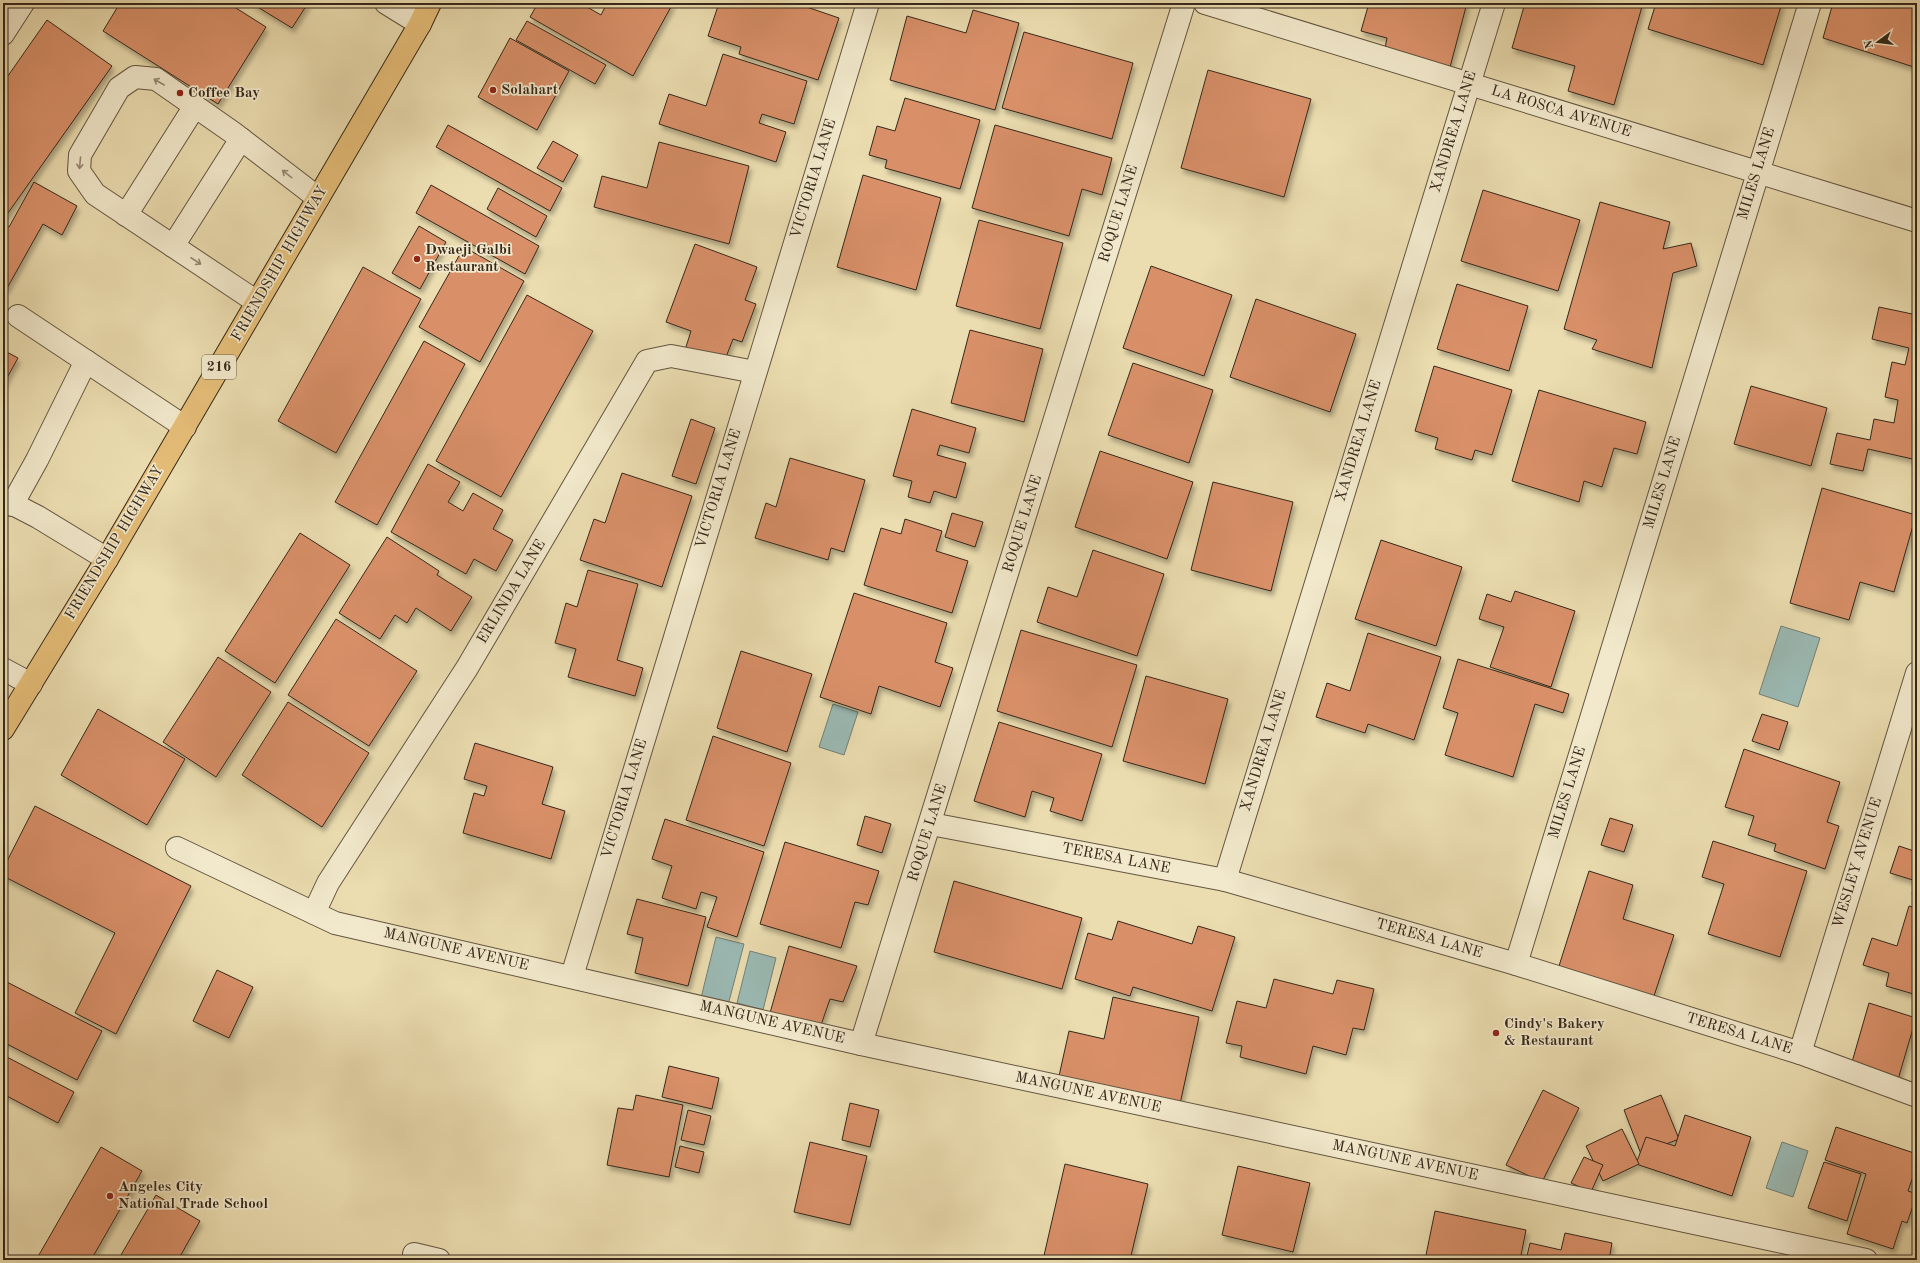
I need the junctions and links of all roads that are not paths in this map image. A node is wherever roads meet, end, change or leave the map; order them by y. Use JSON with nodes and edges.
{"nodes":[{"id":1,"x":23,"y":3,"type":"edge"},
{"id":2,"x":386,"y":3,"type":"edge"},
{"id":3,"x":430,"y":3,"type":"edge"},
{"id":4,"x":868,"y":3,"type":"edge"},
{"id":5,"x":1184,"y":3,"type":"edge"},
{"id":6,"x":1205,"y":3,"type":"edge"},
{"id":7,"x":1494,"y":3,"type":"edge"},
{"id":8,"x":1810,"y":3,"type":"edge"},
{"id":9,"x":420,"y":24,"type":"junction"},
{"id":10,"x":3,"y":34,"type":"edge"},
{"id":11,"x":1469,"y":84,"type":"junction"},
{"id":12,"x":195,"y":106,"type":"junction"},
{"id":13,"x":242,"y":139,"type":"junction"},
{"id":14,"x":1758,"y":172,"type":"junction"},
{"id":15,"x":318,"y":198,"type":"junction"},
{"id":16,"x":126,"y":215,"type":"junction"},
{"id":17,"x":1917,"y":221,"type":"edge"},
{"id":18,"x":173,"y":246,"type":"junction"},
{"id":19,"x":258,"y":302,"type":"junction"},
{"id":20,"x":18,"y":316,"type":"dead end"},
{"id":21,"x":86,"y":361,"type":"junction"},
{"id":22,"x":755,"y":372,"type":"junction"},
{"id":23,"x":185,"y":427,"type":"junction"},
{"id":24,"x":8,"y":502,"type":"edge"},
{"id":25,"x":107,"y":559,"type":"junction"},
{"id":26,"x":3,"y":669,"type":"edge"},
{"id":27,"x":1917,"y":673,"type":"edge"},
{"id":28,"x":30,"y":684,"type":"junction"},
{"id":29,"x":3,"y":729,"type":"edge"},
{"id":30,"x":931,"y":824,"type":"junction"},
{"id":31,"x":177,"y":848,"type":"dead end"},
{"id":32,"x":1225,"y":880,"type":"junction"},
{"id":33,"x":314,"y":913,"type":"junction"},
{"id":34,"x":1516,"y":964,"type":"junction"},
{"id":35,"x":572,"y":976,"type":"junction"},
{"id":36,"x":861,"y":1044,"type":"junction"},
{"id":37,"x":1800,"y":1053,"type":"junction"},
{"id":38,"x":1917,"y":1096,"type":"edge"},
{"id":39,"x":414,"y":1254,"type":"dead end"},
{"id":40,"x":439,"y":1260,"type":"edge"},
{"id":41,"x":1866,"y":1260,"type":"edge"}],
"edges":[{"from":1,"to":10,"type":"street"},
{"from":2,"to":9,"type":"street"},
{"from":3,"to":9,"type":"main road","name":"FRIENDSHIP HIGHWAY","number":"216"},
{"from":4,"to":22,"type":"street","name":"VICTORIA LANE"},
{"from":5,"to":30,"type":"street","name":"ROQUE LANE"},
{"from":6,"to":11,"type":"street","name":"LA ROSCA AVENUE"},
{"from":7,"to":11,"type":"street","name":"XANDREA LANE"},
{"from":8,"to":14,"type":"street","name":"MILES LANE"},
{"from":9,"to":15,"type":"main road","name":"FRIENDSHIP HIGHWAY","number":"216"},
{"from":11,"to":14,"type":"street","name":"LA ROSCA AVENUE"},
{"from":11,"to":32,"type":"street","name":"XANDREA LANE"},
{"from":12,"to":13,"type":"street"},
{"from":12,"to":16,"type":"street"},
{"from":12,"to":16,"type":"street","one_way":true},
{"from":15,"to":13,"type":"street","one_way":true},
{"from":13,"to":18,"type":"street"},
{"from":14,"to":17,"type":"street","name":"LA ROSCA AVENUE"},
{"from":14,"to":34,"type":"street","name":"MILES LANE"},
{"from":15,"to":19,"type":"main road","name":"FRIENDSHIP HIGHWAY","number":"216"},
{"from":16,"to":18,"type":"street"},
{"from":18,"to":19,"type":"street","one_way":true},
{"from":19,"to":23,"type":"main road","name":"FRIENDSHIP HIGHWAY","number":"216"},
{"from":20,"to":21,"type":"street"},
{"from":21,"to":23,"type":"street"},
{"from":21,"to":24,"type":"street"},
{"from":22,"to":33,"type":"street","name":"ERLINDA LANE"},
{"from":22,"to":35,"type":"street","name":"VICTORIA LANE"},
{"from":23,"to":25,"type":"main road","name":"FRIENDSHIP HIGHWAY","number":"216"},
{"from":24,"to":25,"type":"street"},
{"from":25,"to":28,"type":"main road","name":"FRIENDSHIP HIGHWAY","number":"216"},
{"from":26,"to":28,"type":"street"},
{"from":27,"to":37,"type":"street","name":"WESLEY AVENUE"},
{"from":28,"to":29,"type":"main road","name":"FRIENDSHIP HIGHWAY","number":"216"},
{"from":30,"to":32,"type":"street","name":"TERESA LANE"},
{"from":30,"to":36,"type":"street","name":"ROQUE LANE"},
{"from":31,"to":33,"type":"street","name":"MANGUNE AVENUE"},
{"from":32,"to":34,"type":"street","name":"TERESA LANE"},
{"from":33,"to":35,"type":"street","name":"MANGUNE AVENUE"},
{"from":34,"to":37,"type":"street","name":"TERESA LANE"},
{"from":35,"to":36,"type":"street","name":"MANGUNE AVENUE"},
{"from":36,"to":41,"type":"street","name":"MANGUNE AVENUE"},
{"from":37,"to":38,"type":"street","name":"TERESA LANE"},
{"from":39,"to":40,"type":"street"}]}
